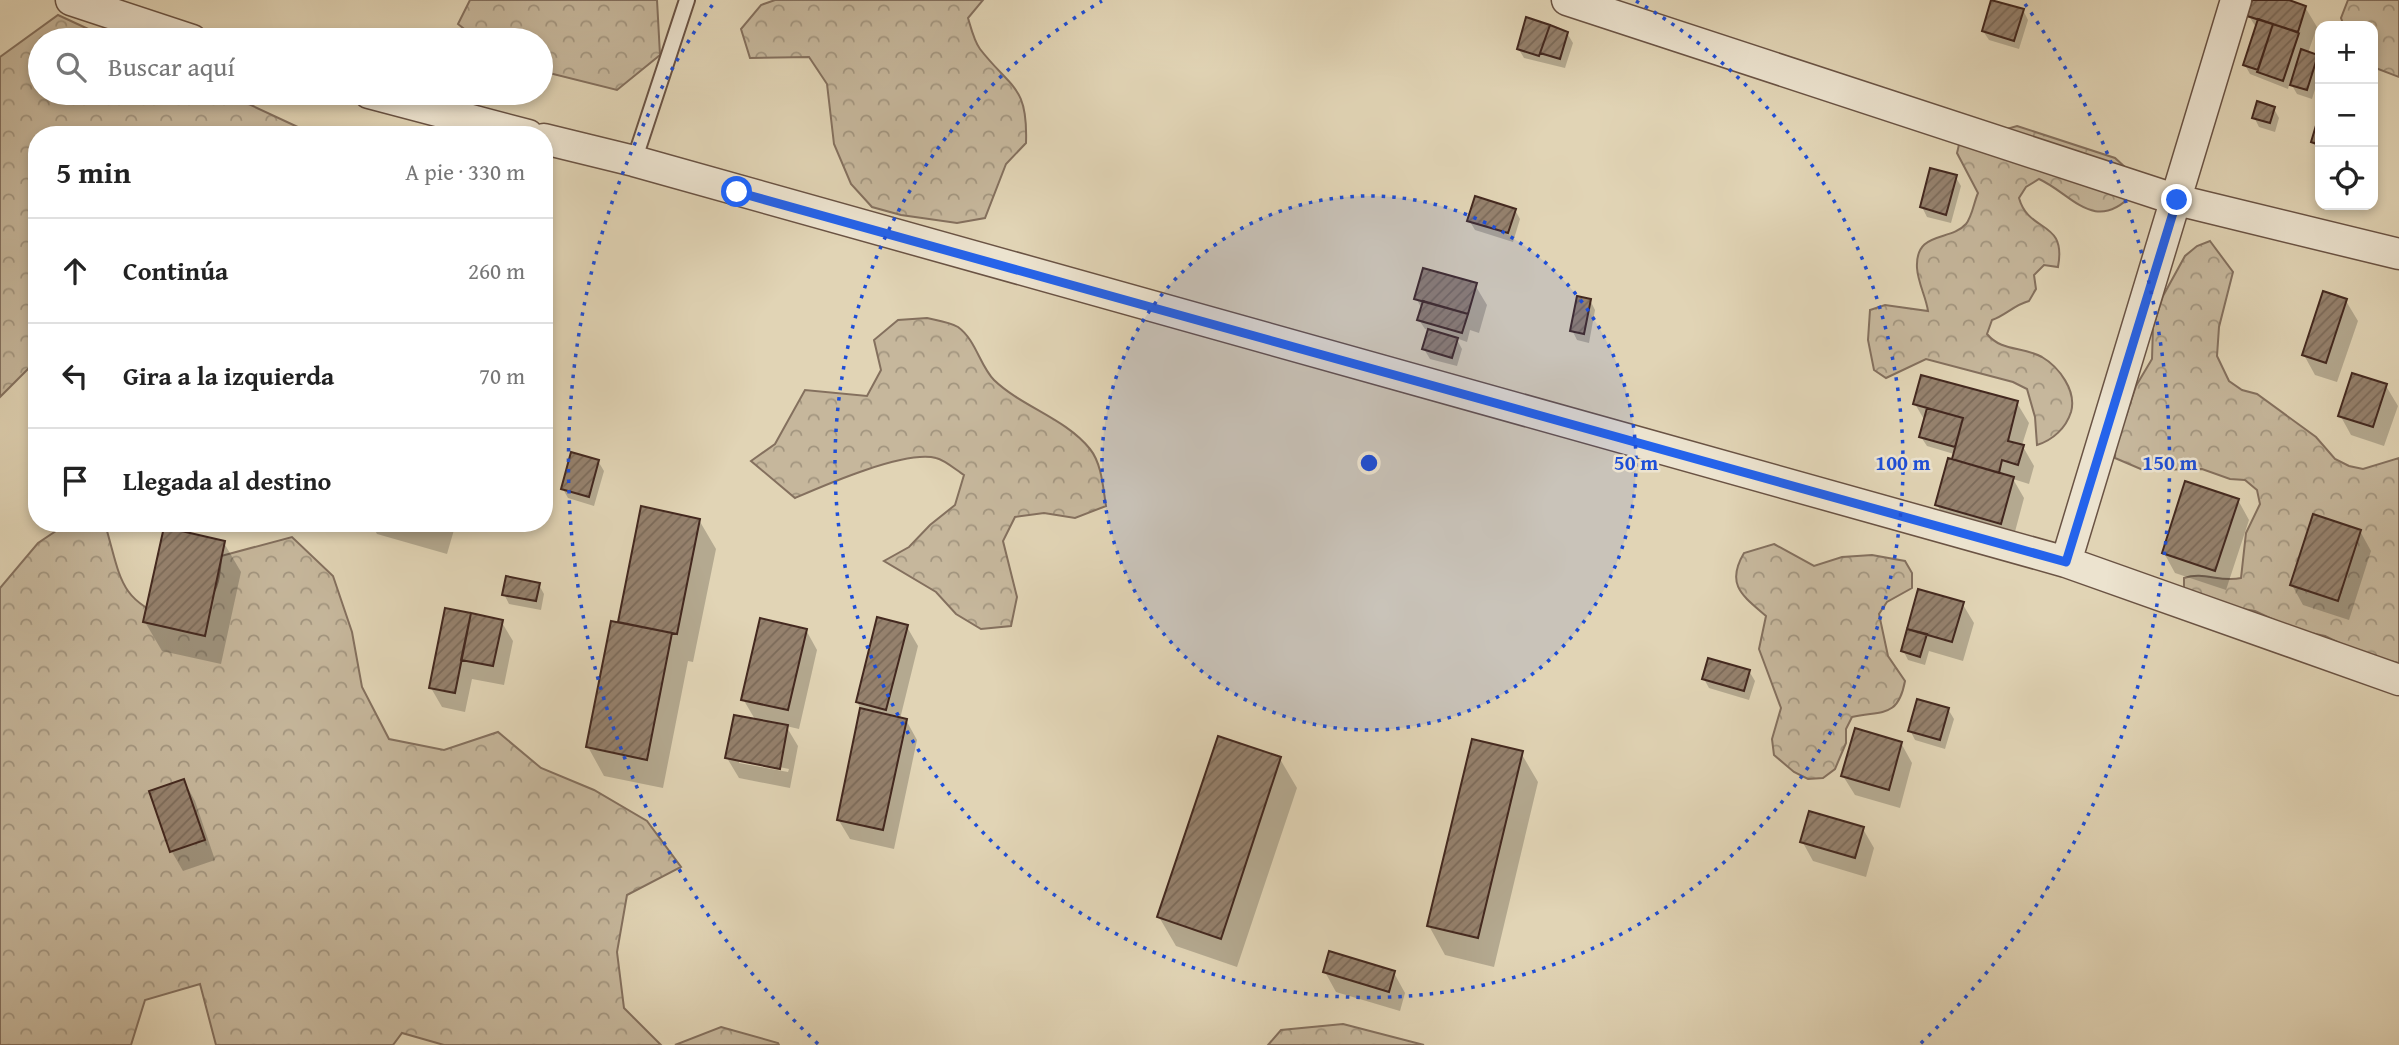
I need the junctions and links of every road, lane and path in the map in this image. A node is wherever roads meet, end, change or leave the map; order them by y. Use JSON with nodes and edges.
{"nodes":[{"id":1,"x":71,"y":0,"type":"edge"},
{"id":2,"x":687,"y":0,"type":"edge"},
{"id":3,"x":1567,"y":0,"type":"edge"},
{"id":4,"x":2236,"y":0,"type":"edge"},
{"id":5,"x":156,"y":28,"type":"edge"},
{"id":6,"x":414,"y":105,"type":"edge"},
{"id":7,"x":494,"y":126,"type":"edge"},
{"id":8,"x":553,"y":141,"type":"edge"},
{"id":9,"x":634,"y":161,"type":"junction"},
{"id":10,"x":2177,"y":200,"type":"junction"},
{"id":11,"x":2399,"y":254,"type":"edge"},
{"id":12,"x":2066,"y":562,"type":"junction"},
{"id":13,"x":2399,"y":680,"type":"edge"}],
"edges":[{"from":1,"to":5,"type":"street"},
{"from":2,"to":9,"type":"lane"},
{"from":3,"to":10,"type":"street"},
{"from":4,"to":10,"type":"street"},
{"from":6,"to":7,"type":"street"},
{"from":8,"to":9,"type":"street"},
{"from":9,"to":12,"type":"street"},
{"from":10,"to":11,"type":"street"},
{"from":10,"to":12,"type":"street"},
{"from":12,"to":13,"type":"street"}]}
